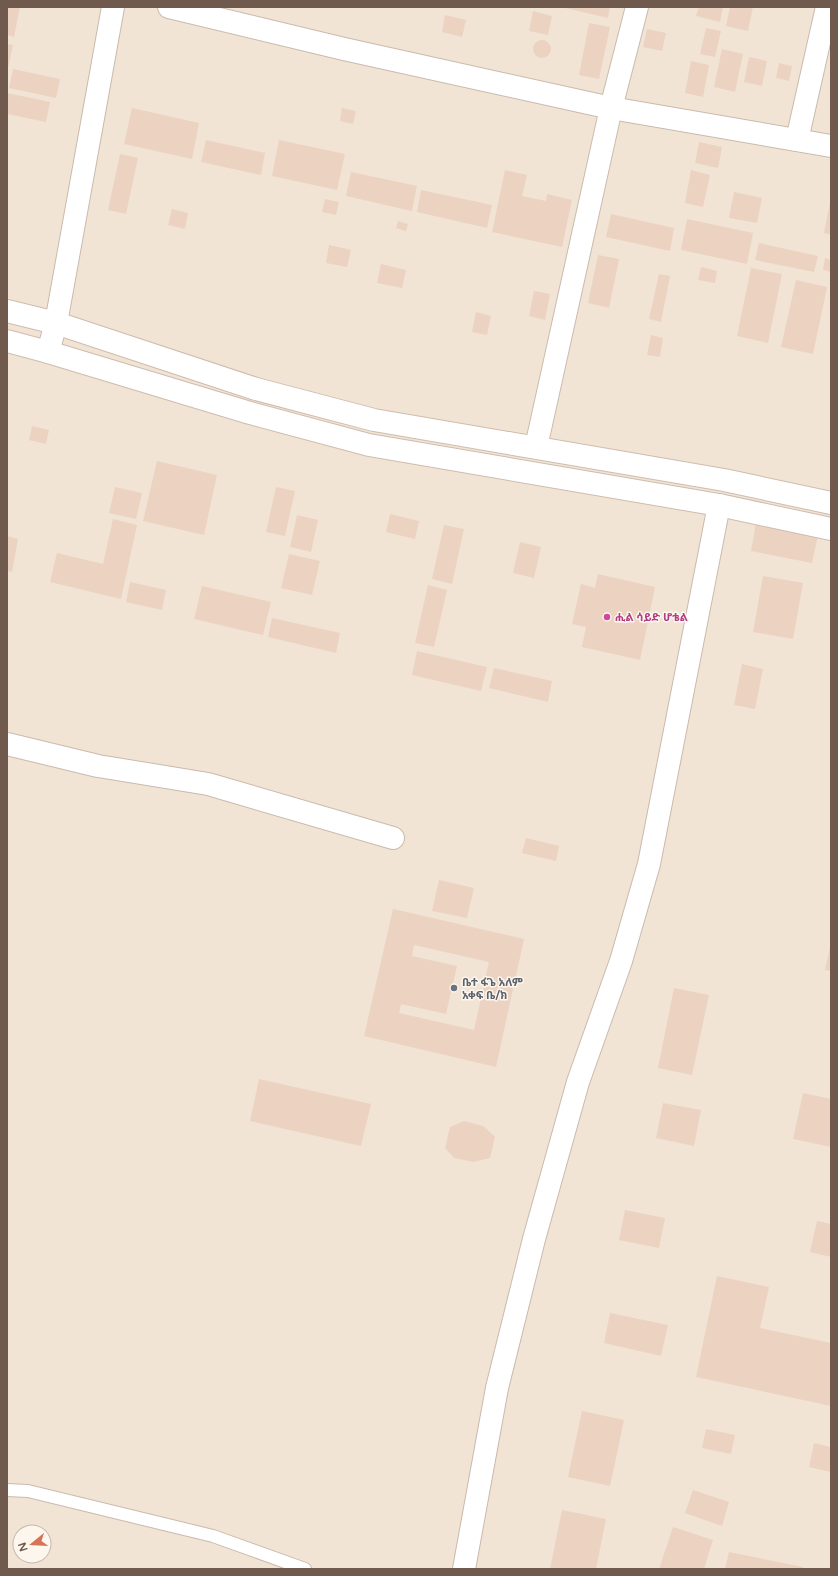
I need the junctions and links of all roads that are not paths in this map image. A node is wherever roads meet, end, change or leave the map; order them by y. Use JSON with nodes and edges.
{"nodes":[{"id":1,"x":113,"y":7,"type":"edge"},
{"id":2,"x":169,"y":7,"type":"edge"},
{"id":3,"x":637,"y":7,"type":"edge"},
{"id":4,"x":827,"y":7,"type":"edge"},
{"id":5,"x":611,"y":108,"type":"junction"},
{"id":6,"x":797,"y":140,"type":"junction"},
{"id":7,"x":831,"y":146,"type":"edge"},
{"id":8,"x":7,"y":311,"type":"edge"},
{"id":9,"x":56,"y":323,"type":"junction"},
{"id":10,"x":7,"y":341,"type":"edge"},
{"id":11,"x":48,"y":352,"type":"junction"},
{"id":12,"x":536,"y":447,"type":"junction"},
{"id":13,"x":831,"y":503,"type":"edge"},
{"id":14,"x":719,"y":505,"type":"junction"},
{"id":15,"x":831,"y":529,"type":"edge"},
{"id":16,"x":7,"y":744,"type":"edge"},
{"id":17,"x":393,"y":838,"type":"dead end"},
{"id":18,"x":7,"y":1490,"type":"edge"},
{"id":19,"x":305,"y":1569,"type":"edge"},
{"id":20,"x":464,"y":1569,"type":"edge"}],
"edges":[{"from":1,"to":9,"type":"street"},
{"from":2,"to":5,"type":"street"},
{"from":3,"to":5,"type":"street"},
{"from":4,"to":6,"type":"street"},
{"from":5,"to":6,"type":"street"},
{"from":5,"to":12,"type":"street"},
{"from":6,"to":7,"type":"street"},
{"from":8,"to":9,"type":"street"},
{"from":9,"to":11,"type":"street"},
{"from":9,"to":12,"type":"street"},
{"from":10,"to":11,"type":"street"},
{"from":11,"to":14,"type":"street"},
{"from":12,"to":13,"type":"street"},
{"from":14,"to":15,"type":"street"},
{"from":14,"to":20,"type":"street"},
{"from":16,"to":17,"type":"street"},
{"from":18,"to":19,"type":"lane"}]}
